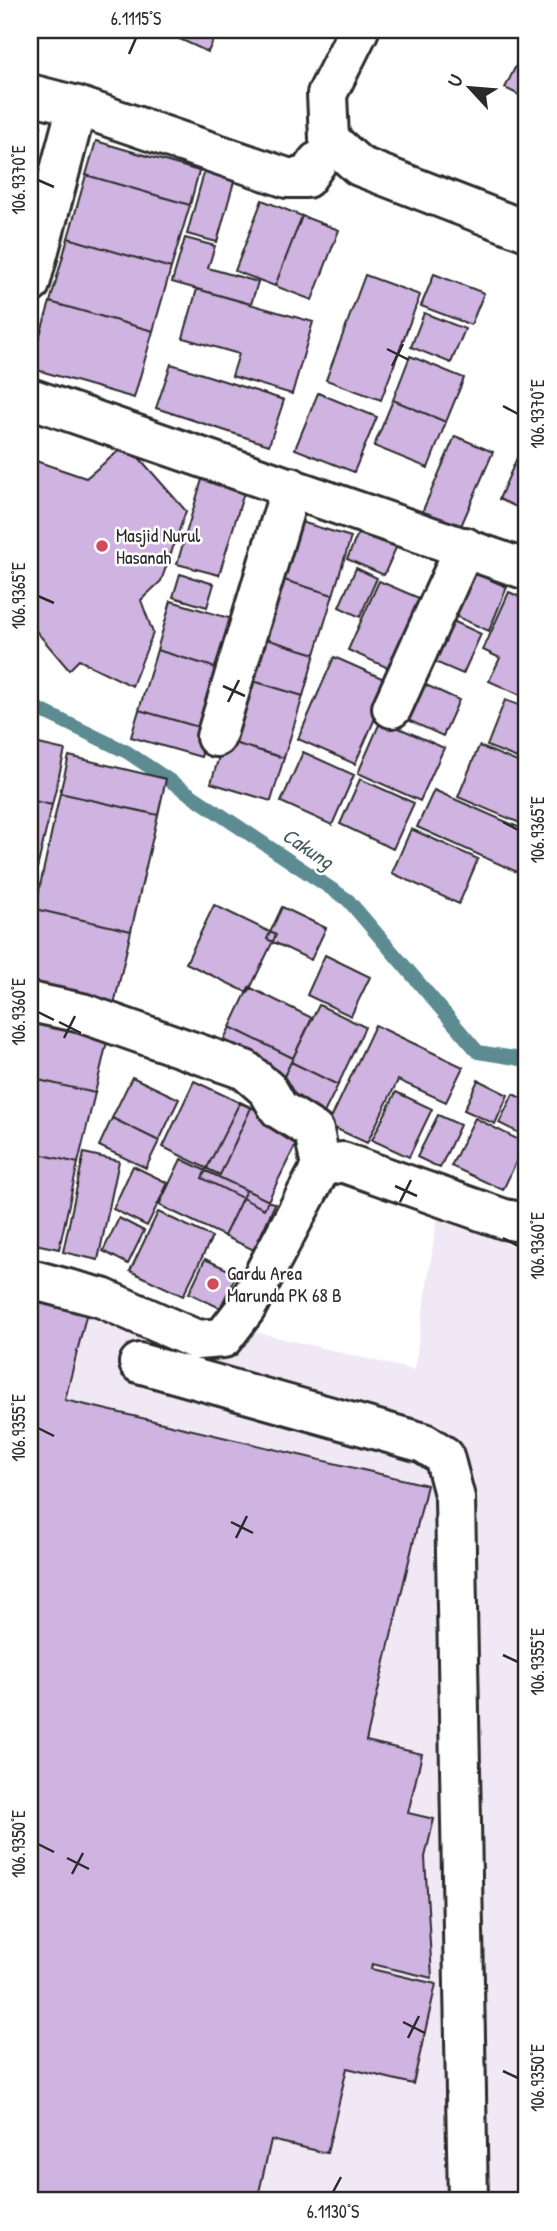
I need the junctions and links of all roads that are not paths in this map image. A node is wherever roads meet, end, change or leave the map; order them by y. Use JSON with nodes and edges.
{"nodes":[{"id":1,"x":359,"y":30,"type":"edge"},
{"id":2,"x":30,"y":94,"type":"edge"},
{"id":3,"x":77,"y":106,"type":"junction"},
{"id":4,"x":317,"y":162,"type":"dead end"},
{"id":5,"x":527,"y":231,"type":"edge"},
{"id":6,"x":30,"y":284,"type":"edge"},
{"id":7,"x":30,"y":398,"type":"edge"},
{"id":8,"x":291,"y":487,"type":"junction"},
{"id":9,"x":465,"y":547,"type":"junction"},
{"id":10,"x":527,"y":570,"type":"edge"},
{"id":11,"x":393,"y":709,"type":"dead end"},
{"id":12,"x":216,"y":737,"type":"dead end"},
{"id":13,"x":30,"y":1002,"type":"edge"},
{"id":14,"x":321,"y":1167,"type":"junction"},
{"id":15,"x":527,"y":1223,"type":"edge"},
{"id":16,"x":30,"y":1279,"type":"edge"},
{"id":17,"x":139,"y":1363,"type":"dead end"},
{"id":18,"x":468,"y":2201,"type":"edge"}],
"edges":[{"from":1,"to":5,"type":"street"},
{"from":2,"to":3,"type":"street"},
{"from":3,"to":4,"type":"street"},
{"from":3,"to":6,"type":"street"},
{"from":7,"to":8,"type":"street"},
{"from":8,"to":9,"type":"street"},
{"from":8,"to":12,"type":"street"},
{"from":9,"to":10,"type":"street"},
{"from":9,"to":11,"type":"street"},
{"from":13,"to":14,"type":"street"},
{"from":14,"to":15,"type":"street"},
{"from":14,"to":16,"type":"street"},
{"from":17,"to":18,"type":"street"}]}
